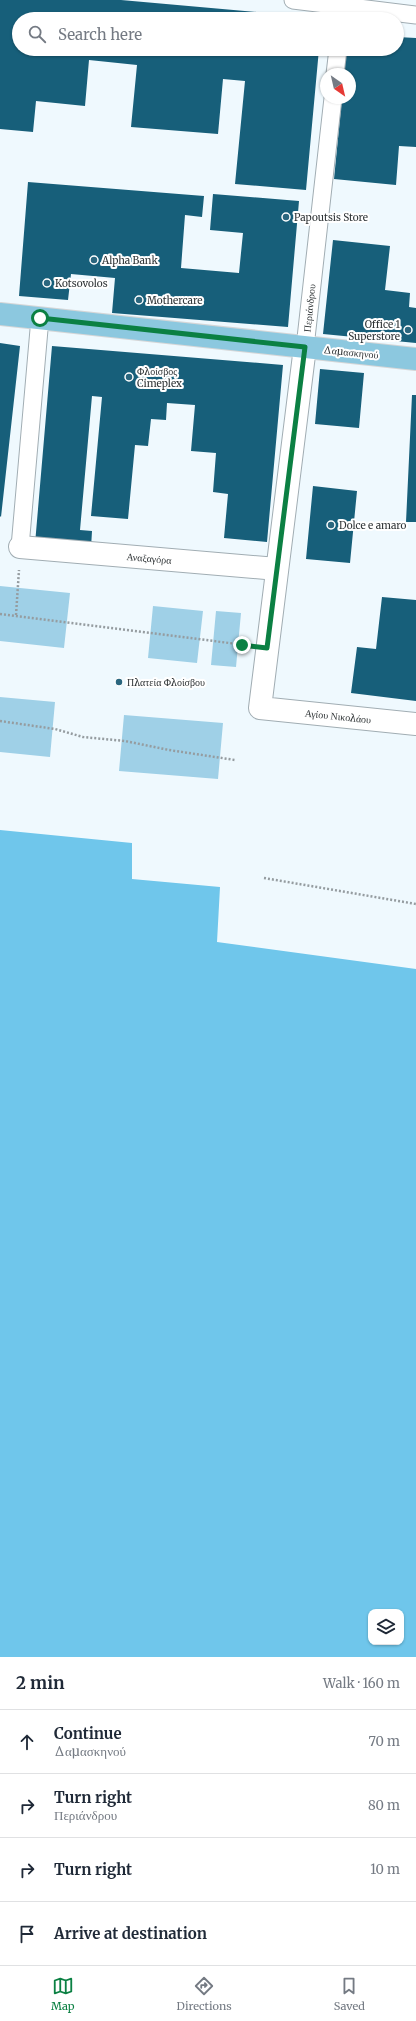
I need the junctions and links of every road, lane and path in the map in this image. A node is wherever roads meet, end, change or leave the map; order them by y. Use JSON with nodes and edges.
{"nodes":[{"id":1,"x":293,"y":0,"type":"edge"},
{"id":2,"x":343,"y":8,"type":"edge"},
{"id":3,"x":392,"y":12,"type":"edge"},
{"id":4,"x":404,"y":13,"type":"edge"},
{"id":5,"x":416,"y":14,"type":"edge"},
{"id":6,"x":337,"y":56,"type":"edge"},
{"id":7,"x":336,"y":68,"type":"edge"},
{"id":8,"x":332,"y":104,"type":"edge"},
{"id":9,"x":0,"y":314,"type":"edge"},
{"id":10,"x":40,"y":318,"type":"junction"},
{"id":11,"x":305,"y":347,"type":"junction"},
{"id":12,"x":416,"y":359,"type":"edge"},
{"id":13,"x":20,"y":547,"type":"junction"},
{"id":14,"x":277,"y":569,"type":"junction"},
{"id":15,"x":0,"y":614,"type":"edge"},
{"id":16,"x":16,"y":616,"type":"junction"},
{"id":17,"x":267,"y":648,"type":"junction"},
{"id":18,"x":260,"y":708,"type":"joint"},
{"id":19,"x":0,"y":721,"type":"edge"},
{"id":20,"x":416,"y":724,"type":"edge"},
{"id":21,"x":235,"y":760,"type":"dead end"},
{"id":22,"x":264,"y":878,"type":"dead end"},
{"id":23,"x":416,"y":904,"type":"edge"}],
"edges":[{"from":1,"to":2,"type":"street"},
{"from":2,"to":3,"type":"street"},
{"from":4,"to":5,"type":"street"},
{"from":6,"to":7,"type":"street"},
{"from":8,"to":11,"type":"street","name":"Περιάνδρου"},
{"from":9,"to":10,"type":"main road","name":"Δαμασκηνού"},
{"from":10,"to":11,"type":"main road","name":"Δαμασκηνού"},
{"from":10,"to":13,"type":"street"},
{"from":11,"to":12,"type":"main road","name":"Δαμασκηνού"},
{"from":11,"to":14,"type":"street","name":"Περιάνδρου"},
{"from":13,"to":14,"type":"street","name":"Αναξαγόρα"},
{"from":13,"to":16,"type":"path"},
{"from":14,"to":17,"type":"street","name":"Περιάνδρου"},
{"from":15,"to":16,"type":"path"},
{"from":16,"to":17,"type":"path"},
{"from":17,"to":18,"type":"street","name":"Περιάνδρου"},
{"from":18,"to":20,"type":"street","name":"Αγίου Νικολάου"},
{"from":19,"to":21,"type":"path"},
{"from":22,"to":23,"type":"path"}]}
